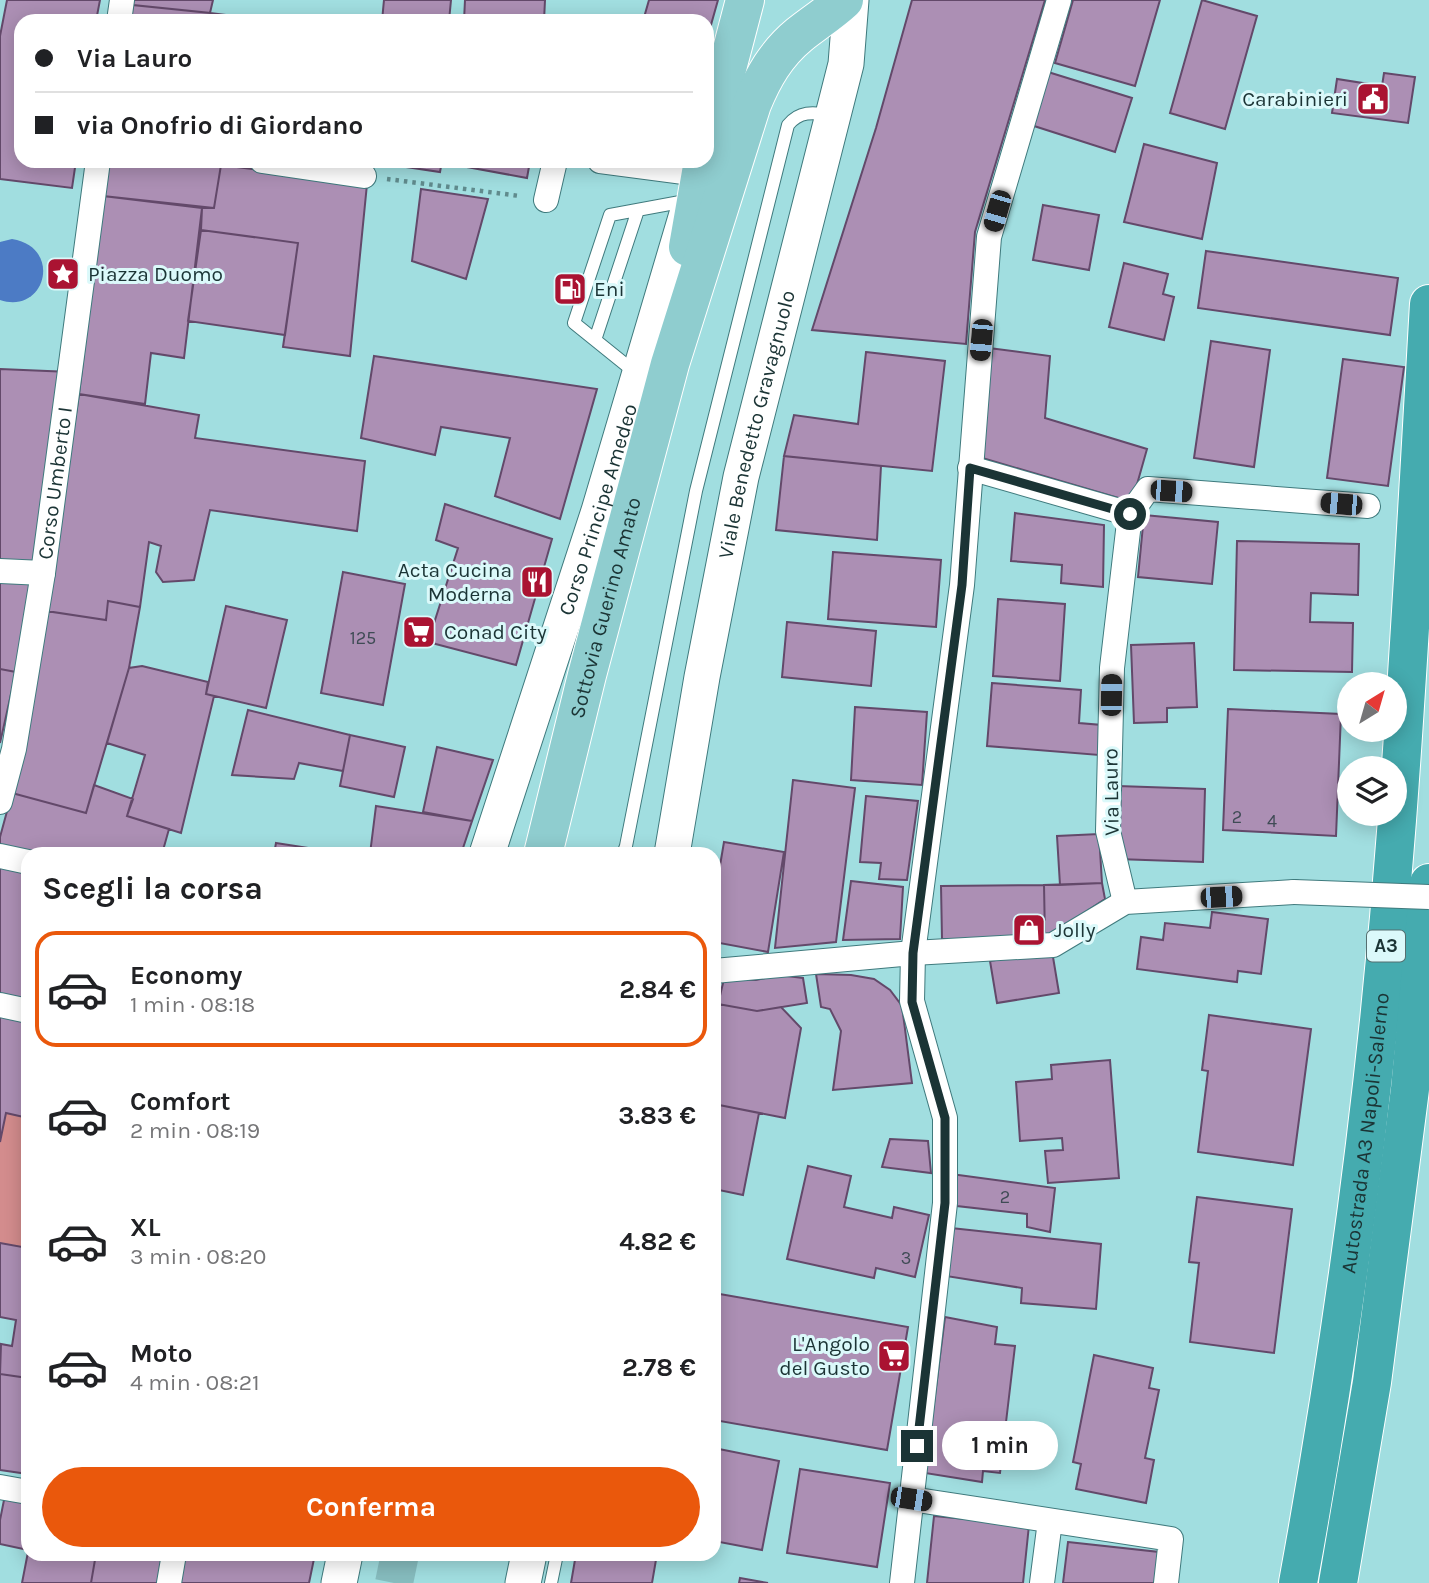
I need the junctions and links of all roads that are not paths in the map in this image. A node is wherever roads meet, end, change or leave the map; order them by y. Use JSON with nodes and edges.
{"nodes":[{"id":1,"x":745,"y":0,"type":"edge"},
{"id":2,"x":844,"y":0,"type":"edge"},
{"id":3,"x":851,"y":0,"type":"edge"},
{"id":4,"x":864,"y":0,"type":"edge"},
{"id":5,"x":1059,"y":0,"type":"edge"},
{"id":6,"x":846,"y":64,"type":"junction"},
{"id":7,"x":834,"y":116,"type":"junction"},
{"id":8,"x":714,"y":117,"type":"edge"},
{"id":9,"x":97,"y":168,"type":"edge"},
{"id":10,"x":310,"y":168,"type":"edge"},
{"id":11,"x":553,"y":168,"type":"edge"},
{"id":12,"x":678,"y":168,"type":"edge"},
{"id":13,"x":700,"y":170,"type":"edge"},
{"id":14,"x":364,"y":176,"type":"road end"},
{"id":15,"x":546,"y":200,"type":"road end"},
{"id":16,"x":638,"y":210,"type":"junction"},
{"id":17,"x":1429,"y":304,"type":"edge"},
{"id":18,"x":595,"y":340,"type":"junction"},
{"id":19,"x":655,"y":369,"type":"junction"},
{"id":20,"x":970,"y":468,"type":"junction"},
{"id":21,"x":1368,"y":506,"type":"dead end"},
{"id":22,"x":1130,"y":514,"type":"junction"},
{"id":23,"x":0,"y":571,"type":"edge"},
{"id":24,"x":43,"y":573,"type":"junction"},
{"id":25,"x":0,"y":802,"type":"edge"},
{"id":26,"x":488,"y":847,"type":"edge"},
{"id":27,"x":545,"y":847,"type":"edge"},
{"id":28,"x":626,"y":847,"type":"edge"},
{"id":29,"x":673,"y":847,"type":"edge"},
{"id":30,"x":0,"y":856,"type":"edge"},
{"id":31,"x":21,"y":860,"type":"edge"},
{"id":32,"x":1429,"y":883,"type":"edge"},
{"id":33,"x":1429,"y":897,"type":"edge"},
{"id":34,"x":1125,"y":902,"type":"junction"},
{"id":35,"x":913,"y":953,"type":"junction"},
{"id":36,"x":721,"y":970,"type":"edge"},
{"id":37,"x":0,"y":1005,"type":"edge"},
{"id":38,"x":21,"y":1010,"type":"edge"},
{"id":39,"x":0,"y":1487,"type":"edge"},
{"id":40,"x":21,"y":1491,"type":"edge"},
{"id":41,"x":911,"y":1499,"type":"junction"},
{"id":42,"x":1049,"y":1521,"type":"junction"},
{"id":43,"x":173,"y":1561,"type":"edge"},
{"id":44,"x":344,"y":1561,"type":"edge"},
{"id":45,"x":528,"y":1561,"type":"edge"},
{"id":46,"x":556,"y":1561,"type":"edge"},
{"id":47,"x":169,"y":1583,"type":"edge"},
{"id":48,"x":339,"y":1583,"type":"edge"},
{"id":49,"x":523,"y":1583,"type":"edge"},
{"id":50,"x":551,"y":1583,"type":"edge"},
{"id":51,"x":902,"y":1583,"type":"edge"},
{"id":52,"x":1042,"y":1583,"type":"edge"},
{"id":53,"x":1166,"y":1583,"type":"edge"},
{"id":54,"x":1298,"y":1583,"type":"edge"},
{"id":55,"x":1338,"y":1583,"type":"edge"}],
"edges":[{"from":1,"to":8,"type":"main road"},
{"from":2,"to":19,"type":"main road","name":"Sottovia Guerino Amato"},
{"from":3,"to":6,"type":"main road","name":"Viale Benedetto Gravagnuolo"},
{"from":4,"to":6,"type":"main road"},
{"from":5,"to":20,"type":"street"},
{"from":6,"to":7,"type":"main road","name":"Viale Benedetto Gravagnuolo"},
{"from":7,"to":28,"type":"lane"},
{"from":7,"to":29,"type":"main road","name":"Viale Benedetto Gravagnuolo"},
{"from":9,"to":24,"type":"street","name":"Corso Umberto I"},
{"from":10,"to":14,"type":"street"},
{"from":11,"to":15,"type":"street"},
{"from":12,"to":13,"type":"street"},
{"from":13,"to":16,"type":"lane"},
{"from":13,"to":19,"type":"main road","name":"Sottovia Guerino Amato"},
{"from":16,"to":18,"type":"lane"},
{"from":16,"to":18,"type":"lane"},
{"from":17,"to":54,"type":"highway","name":"Autostrada A3 Napoli-Salerno","number":"A3"},
{"from":18,"to":19,"type":"lane"},
{"from":19,"to":26,"type":"main road","name":"Corso Principe Amedeo"},
{"from":19,"to":27,"type":"main road","name":"Sottovia Guerino Amato"},
{"from":20,"to":22,"type":"street"},
{"from":20,"to":35,"type":"street"},
{"from":21,"to":22,"type":"street"},
{"from":22,"to":34,"type":"street","name":"Via Lauro"},
{"from":23,"to":24,"type":"street"},
{"from":24,"to":25,"type":"street","name":"Corso Umberto I"},
{"from":30,"to":31,"type":"street"},
{"from":32,"to":55,"type":"highway","name":"Autostrada A3 Napoli-Salerno","number":"A3"},
{"from":33,"to":34,"type":"street","bridge":true},
{"from":34,"to":35,"type":"street"},
{"from":35,"to":36,"type":"street"},
{"from":35,"to":41,"type":"street"},
{"from":37,"to":38,"type":"street"},
{"from":39,"to":40,"type":"street"},
{"from":41,"to":42,"type":"street"},
{"from":41,"to":51,"type":"street"},
{"from":42,"to":52,"type":"street"},
{"from":42,"to":53,"type":"street"},
{"from":43,"to":47,"type":"street"},
{"from":44,"to":48,"type":"main road"},
{"from":45,"to":49,"type":"main road"},
{"from":46,"to":50,"type":"lane"}]}
